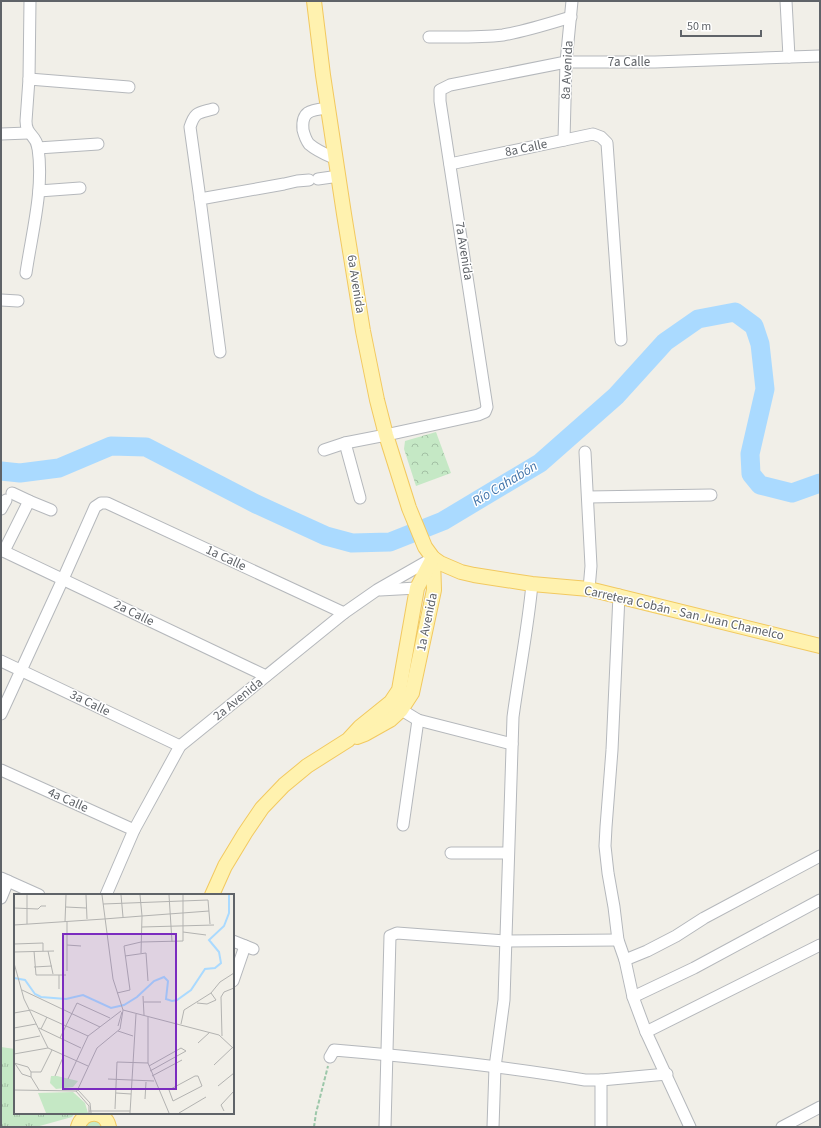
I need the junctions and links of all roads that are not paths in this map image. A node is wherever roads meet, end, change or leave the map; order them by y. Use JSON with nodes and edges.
{"nodes":[{"id":1,"x":30,"y":1,"type":"edge"},
{"id":2,"x":314,"y":1,"type":"edge"},
{"id":3,"x":572,"y":1,"type":"edge"},
{"id":4,"x":786,"y":1,"type":"edge"},
{"id":5,"x":571,"y":17,"type":"junction"},
{"id":6,"x":429,"y":37,"type":"dead end"},
{"id":7,"x":820,"y":56,"type":"edge"},
{"id":8,"x":789,"y":57,"type":"junction"},
{"id":9,"x":566,"y":62,"type":"junction"},
{"id":10,"x":29,"y":79,"type":"junction"},
{"id":11,"x":129,"y":87,"type":"dead end"},
{"id":12,"x":440,"y":90,"type":"joint"},
{"id":13,"x":328,"y":108,"type":"junction"},
{"id":14,"x":213,"y":109,"type":"dead end"},
{"id":15,"x":28,"y":133,"type":"junction"},
{"id":16,"x":1,"y":134,"type":"edge"},
{"id":17,"x":564,"y":140,"type":"junction"},
{"id":18,"x":98,"y":144,"type":"dead end"},
{"id":19,"x":38,"y":148,"type":"junction"},
{"id":20,"x":336,"y":159,"type":"junction"},
{"id":21,"x":450,"y":164,"type":"junction"},
{"id":22,"x":339,"y":176,"type":"junction"},
{"id":23,"x":80,"y":188,"type":"dead end"},
{"id":24,"x":39,"y":191,"type":"junction"},
{"id":25,"x":200,"y":199,"type":"junction"},
{"id":26,"x":26,"y":273,"type":"dead end"},
{"id":27,"x":1,"y":300,"type":"edge"},
{"id":28,"x":18,"y":301,"type":"dead end"},
{"id":29,"x":620,"y":340,"type":"dead end"},
{"id":30,"x":220,"y":352,"type":"dead end"},
{"id":31,"x":386,"y":436,"type":"junction"},
{"id":32,"x":345,"y":443,"type":"junction"},
{"id":33,"x":324,"y":450,"type":"dead end"},
{"id":34,"x":585,"y":452,"type":"dead end"},
{"id":35,"x":711,"y":495,"type":"dead end"},
{"id":36,"x":588,"y":497,"type":"junction"},
{"id":37,"x":360,"y":498,"type":"dead end"},
{"id":38,"x":6,"y":501,"type":"edge"},
{"id":39,"x":29,"y":501,"type":"junction"},
{"id":40,"x":51,"y":510,"type":"dead end"},
{"id":41,"x":3,"y":551,"type":"edge"},
{"id":42,"x":429,"y":552,"type":"junction"},
{"id":43,"x":63,"y":579,"type":"junction"},
{"id":44,"x":532,"y":584,"type":"junction"},
{"id":45,"x":417,"y":588,"type":"junction"},
{"id":46,"x":589,"y":589,"type":"junction"},
{"id":47,"x":377,"y":590,"type":"junction"},
{"id":48,"x":619,"y":595,"type":"junction"},
{"id":49,"x":344,"y":613,"type":"junction"},
{"id":50,"x":820,"y":646,"type":"edge"},
{"id":51,"x":1,"y":661,"type":"edge"},
{"id":52,"x":21,"y":670,"type":"junction"},
{"id":53,"x":266,"y":676,"type":"junction"},
{"id":54,"x":396,"y":706,"type":"junction"},
{"id":55,"x":1,"y":714,"type":"edge"},
{"id":56,"x":418,"y":720,"type":"junction"},
{"id":57,"x":512,"y":744,"type":"junction"},
{"id":58,"x":180,"y":746,"type":"junction"},
{"id":59,"x":1,"y":770,"type":"edge"},
{"id":60,"x":403,"y":825,"type":"dead end"},
{"id":61,"x":134,"y":830,"type":"junction"},
{"id":62,"x":451,"y":853,"type":"dead end"},
{"id":63,"x":508,"y":853,"type":"junction"},
{"id":64,"x":820,"y":856,"type":"edge"},
{"id":65,"x":5,"y":880,"type":"edge"},
{"id":66,"x":37,"y":894,"type":"edge"},
{"id":67,"x":106,"y":894,"type":"edge"},
{"id":68,"x":212,"y":894,"type":"edge"},
{"id":69,"x":1,"y":898,"type":"edge"},
{"id":70,"x":820,"y":900,"type":"edge"},
{"id":71,"x":618,"y":940,"type":"junction"},
{"id":72,"x":234,"y":941,"type":"edge"},
{"id":73,"x":505,"y":941,"type":"junction"},
{"id":74,"x":820,"y":945,"type":"edge"},
{"id":75,"x":625,"y":960,"type":"junction"},
{"id":76,"x":234,"y":979,"type":"edge"},
{"id":77,"x":633,"y":997,"type":"junction"},
{"id":78,"x":646,"y":1032,"type":"junction"},
{"id":79,"x":388,"y":1055,"type":"junction"},
{"id":80,"x":330,"y":1057,"type":"road end"},
{"id":81,"x":496,"y":1067,"type":"junction"},
{"id":82,"x":667,"y":1074,"type":"junction"},
{"id":83,"x":601,"y":1080,"type":"junction"},
{"id":84,"x":820,"y":1107,"type":"edge"},
{"id":85,"x":89,"y":1114,"type":"edge"},
{"id":86,"x":98,"y":1114,"type":"edge"},
{"id":87,"x":107,"y":1119,"type":"edge"},
{"id":88,"x":78,"y":1127,"type":"edge"},
{"id":89,"x":385,"y":1127,"type":"edge"},
{"id":90,"x":493,"y":1127,"type":"edge"},
{"id":91,"x":601,"y":1127,"type":"edge"},
{"id":92,"x":690,"y":1127,"type":"edge"},
{"id":93,"x":782,"y":1127,"type":"edge"}],
"edges":[{"from":1,"to":10,"type":"street"},
{"from":2,"to":13,"type":"main road","name":"6a Avenida"},
{"from":3,"to":5,"type":"street","name":"8a Avenida"},
{"from":4,"to":8,"type":"street"},
{"from":5,"to":6,"type":"street"},
{"from":5,"to":9,"type":"street","name":"8a Avenida"},
{"from":7,"to":8,"type":"street","name":"7a Calle"},
{"from":8,"to":9,"type":"street","name":"7a Calle"},
{"from":9,"to":12,"type":"street","name":"7a Calle"},
{"from":9,"to":17,"type":"street","name":"8a Avenida"},
{"from":10,"to":11,"type":"street"},
{"from":10,"to":15,"type":"street"},
{"from":12,"to":21,"type":"street","name":"7a Avenida"},
{"from":13,"to":20,"type":"main road","name":"6a Avenida"},
{"from":13,"to":20,"type":"street"},
{"from":14,"to":25,"type":"street"},
{"from":15,"to":16,"type":"street"},
{"from":15,"to":19,"type":"street"},
{"from":17,"to":21,"type":"street","name":"8a Calle"},
{"from":17,"to":29,"type":"street","name":"8a Calle"},
{"from":18,"to":19,"type":"street"},
{"from":19,"to":24,"type":"street"},
{"from":20,"to":22,"type":"main road","name":"6a Avenida"},
{"from":21,"to":31,"type":"street","name":"7a Avenida"},
{"from":22,"to":25,"type":"street"},
{"from":22,"to":31,"type":"main road","name":"6a Avenida"},
{"from":23,"to":24,"type":"street"},
{"from":24,"to":26,"type":"street"},
{"from":25,"to":30,"type":"street"},
{"from":27,"to":28,"type":"street"},
{"from":31,"to":32,"type":"street"},
{"from":31,"to":42,"type":"main road","name":"6a Avenida"},
{"from":32,"to":33,"type":"street"},
{"from":32,"to":37,"type":"street"},
{"from":34,"to":36,"type":"street"},
{"from":35,"to":36,"type":"street"},
{"from":36,"to":46,"type":"street"},
{"from":38,"to":39,"type":"street"},
{"from":39,"to":40,"type":"street"},
{"from":39,"to":41,"type":"street"},
{"from":41,"to":43,"type":"street","name":"2a Calle"},
{"from":42,"to":44,"type":"main road","name":"Carretera Cobán - San Juan Chamelco"},
{"from":42,"to":45,"type":"main road","name":"1a Avenida"},
{"from":42,"to":47,"type":"street","name":"2a Avenida"},
{"from":42,"to":54,"type":"main road","name":"1a Avenida"},
{"from":43,"to":49,"type":"street","name":"1a Calle"},
{"from":43,"to":52,"type":"street"},
{"from":43,"to":53,"type":"street","name":"2a Calle"},
{"from":44,"to":46,"type":"main road","name":"Carretera Cobán - San Juan Chamelco"},
{"from":44,"to":57,"type":"street"},
{"from":45,"to":47,"type":"street"},
{"from":45,"to":54,"type":"main road","name":"1a Avenida"},
{"from":46,"to":48,"type":"main road","name":"Carretera Cobán - San Juan Chamelco"},
{"from":47,"to":49,"type":"street","name":"2a Avenida"},
{"from":48,"to":50,"type":"main road","name":"Carretera Cobán - San Juan Chamelco"},
{"from":48,"to":71,"type":"street"},
{"from":49,"to":53,"type":"street","name":"2a Avenida"},
{"from":51,"to":52,"type":"street","name":"3a Calle"},
{"from":52,"to":55,"type":"street"},
{"from":52,"to":58,"type":"street","name":"3a Calle"},
{"from":53,"to":58,"type":"street","name":"2a Avenida"},
{"from":54,"to":56,"type":"street"},
{"from":54,"to":68,"type":"main road","name":"1a Avenida"},
{"from":56,"to":57,"type":"street"},
{"from":56,"to":60,"type":"street"},
{"from":57,"to":63,"type":"street"},
{"from":58,"to":61,"type":"street","name":"2a Avenida"},
{"from":59,"to":61,"type":"street","name":"4a Calle"},
{"from":61,"to":67,"type":"street","name":"2a Avenida"},
{"from":62,"to":63,"type":"street"},
{"from":63,"to":73,"type":"street"},
{"from":64,"to":75,"type":"street"},
{"from":65,"to":66,"type":"street"},
{"from":65,"to":69,"type":"street"},
{"from":70,"to":77,"type":"street"},
{"from":71,"to":73,"type":"street"},
{"from":71,"to":75,"type":"street"},
{"from":72,"to":76,"type":"street"},
{"from":73,"to":79,"type":"street"},
{"from":73,"to":81,"type":"street"},
{"from":74,"to":78,"type":"street"},
{"from":75,"to":77,"type":"street"},
{"from":77,"to":78,"type":"street"},
{"from":78,"to":82,"type":"street"},
{"from":79,"to":80,"type":"street"},
{"from":79,"to":81,"type":"street"},
{"from":79,"to":89,"type":"street"},
{"from":81,"to":83,"type":"street"},
{"from":81,"to":90,"type":"street"},
{"from":82,"to":83,"type":"street"},
{"from":82,"to":92,"type":"street"},
{"from":83,"to":91,"type":"street"},
{"from":84,"to":93,"type":"street"},
{"from":85,"to":88,"type":"main road"},
{"from":86,"to":87,"type":"main road"}]}
